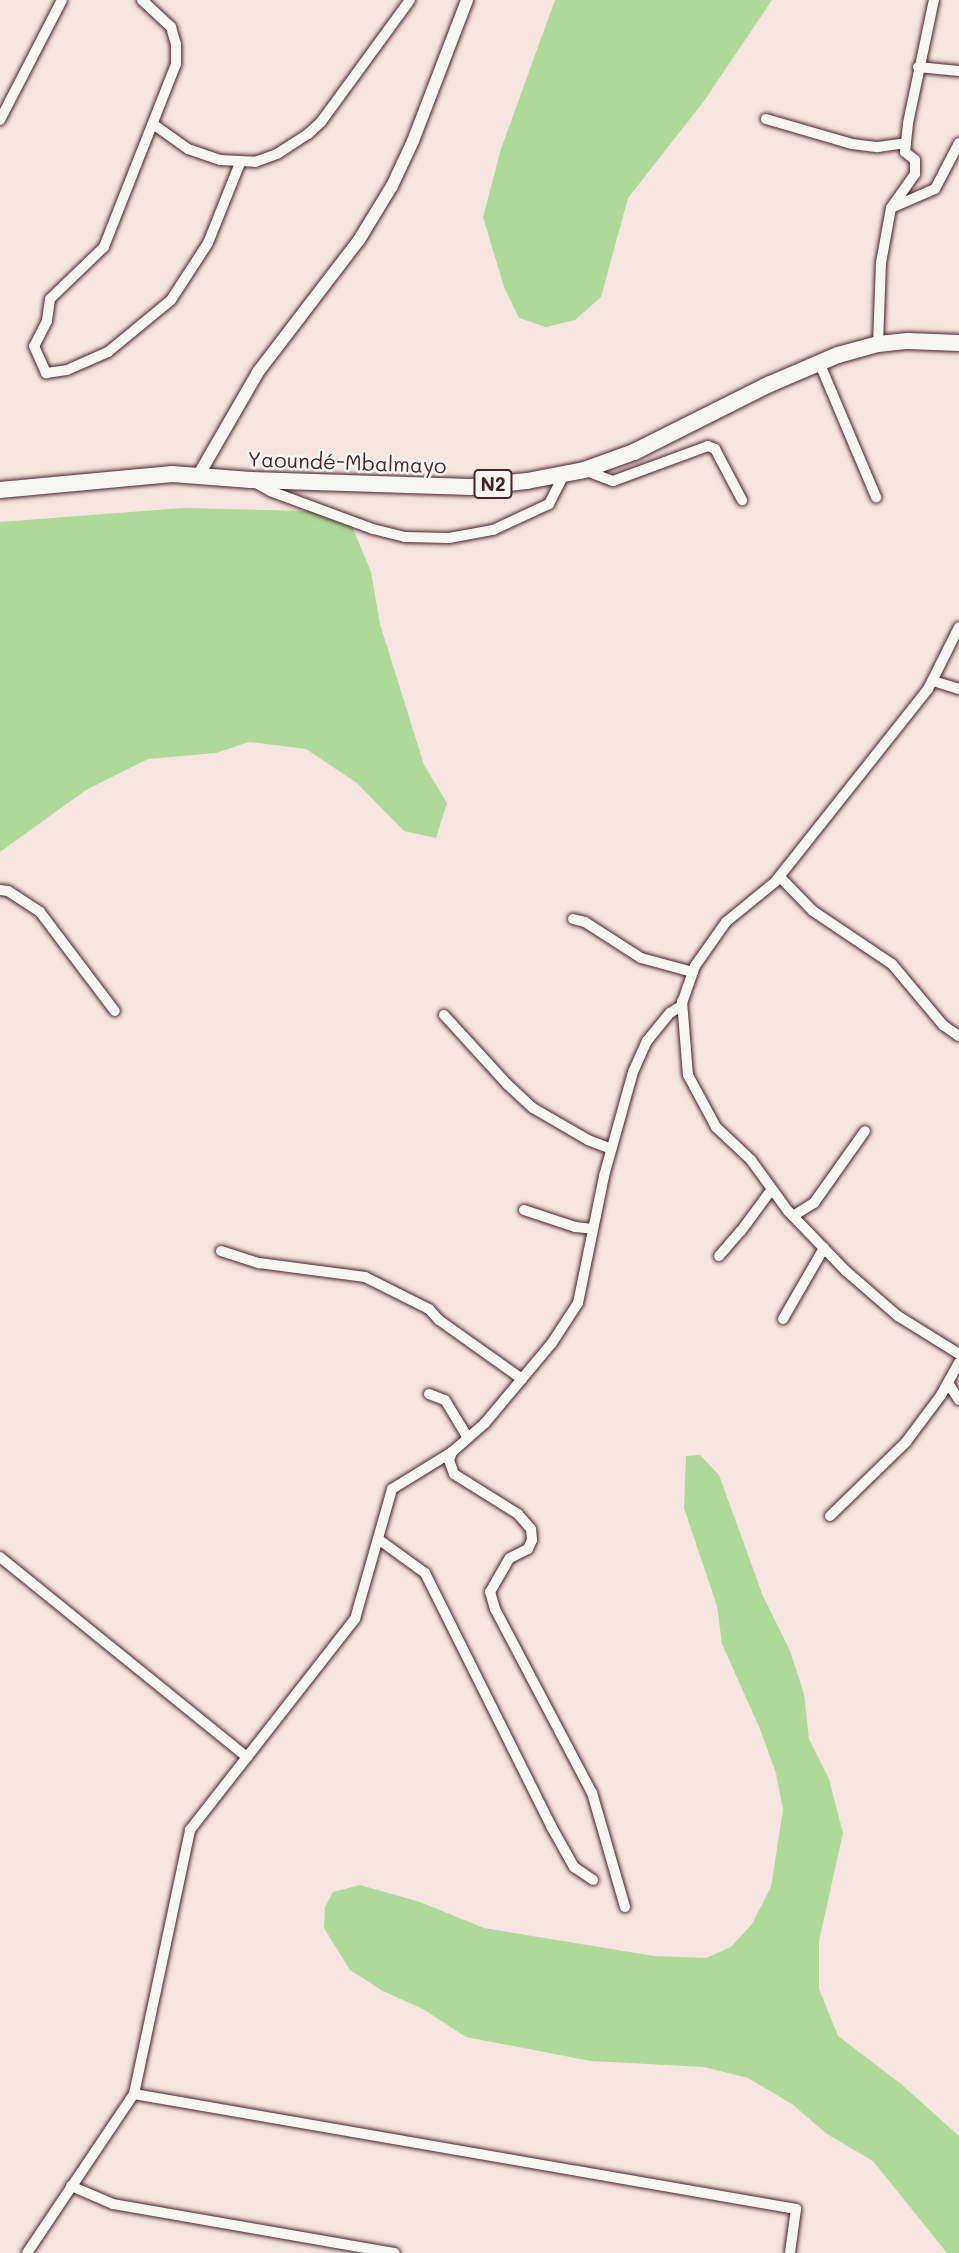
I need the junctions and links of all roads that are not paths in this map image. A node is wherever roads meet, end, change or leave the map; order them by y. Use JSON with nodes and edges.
{"nodes":[{"id":1,"x":62,"y":0,"type":"edge"},
{"id":2,"x":142,"y":0,"type":"edge"},
{"id":3,"x":410,"y":0,"type":"edge"},
{"id":4,"x":467,"y":0,"type":"edge"},
{"id":5,"x":934,"y":0,"type":"edge"},
{"id":6,"x":918,"y":67,"type":"junction"},
{"id":7,"x":959,"y":71,"type":"edge"},
{"id":8,"x":766,"y":119,"type":"dead end"},
{"id":9,"x":0,"y":120,"type":"edge"},
{"id":10,"x":153,"y":124,"type":"junction"},
{"id":11,"x":906,"y":143,"type":"junction"},
{"id":12,"x":959,"y":143,"type":"edge"},
{"id":13,"x":240,"y":163,"type":"junction"},
{"id":14,"x":891,"y":208,"type":"junction"},
{"id":15,"x":959,"y":343,"type":"edge"},
{"id":16,"x":877,"y":344,"type":"junction"},
{"id":17,"x":819,"y":362,"type":"junction"},
{"id":18,"x":584,"y":470,"type":"junction"},
{"id":19,"x":564,"y":475,"type":"junction"},
{"id":20,"x":198,"y":476,"type":"junction"},
{"id":21,"x":251,"y":481,"type":"junction"},
{"id":22,"x":0,"y":490,"type":"edge"},
{"id":23,"x":876,"y":497,"type":"dead end"},
{"id":24,"x":742,"y":500,"type":"dead end"},
{"id":25,"x":959,"y":627,"type":"edge"},
{"id":26,"x":933,"y":681,"type":"junction"},
{"id":27,"x":959,"y":689,"type":"edge"},
{"id":28,"x":780,"y":877,"type":"junction"},
{"id":29,"x":0,"y":890,"type":"edge"},
{"id":30,"x":573,"y":919,"type":"dead end"},
{"id":31,"x":693,"y":972,"type":"junction"},
{"id":32,"x":682,"y":1001,"type":"junction"},
{"id":33,"x":115,"y":1011,"type":"dead end"},
{"id":34,"x":444,"y":1015,"type":"dead end"},
{"id":35,"x":959,"y":1036,"type":"edge"},
{"id":36,"x":865,"y":1131,"type":"dead end"},
{"id":37,"x":611,"y":1149,"type":"junction"},
{"id":38,"x":772,"y":1189,"type":"junction"},
{"id":39,"x":524,"y":1210,"type":"dead end"},
{"id":40,"x":793,"y":1216,"type":"junction"},
{"id":41,"x":593,"y":1229,"type":"junction"},
{"id":42,"x":824,"y":1248,"type":"junction"},
{"id":43,"x":221,"y":1251,"type":"dead end"},
{"id":44,"x":719,"y":1255,"type":"dead end"},
{"id":45,"x":783,"y":1319,"type":"dead end"},
{"id":46,"x":959,"y":1354,"type":"edge"},
{"id":47,"x":959,"y":1363,"type":"edge"},
{"id":48,"x":522,"y":1379,"type":"junction"},
{"id":49,"x":948,"y":1383,"type":"junction"},
{"id":50,"x":429,"y":1394,"type":"dead end"},
{"id":51,"x":959,"y":1400,"type":"edge"},
{"id":52,"x":468,"y":1438,"type":"junction"},
{"id":53,"x":452,"y":1452,"type":"junction"},
{"id":54,"x":830,"y":1516,"type":"dead end"},
{"id":55,"x":378,"y":1539,"type":"junction"},
{"id":56,"x":0,"y":1557,"type":"edge"},
{"id":57,"x":247,"y":1757,"type":"junction"},
{"id":58,"x":593,"y":1880,"type":"dead end"},
{"id":59,"x":625,"y":1907,"type":"dead end"},
{"id":60,"x":134,"y":2094,"type":"junction"},
{"id":61,"x":71,"y":2186,"type":"junction"},
{"id":62,"x":333,"y":2248,"type":"edge"},
{"id":63,"x":27,"y":2253,"type":"edge"},
{"id":64,"x":395,"y":2253,"type":"edge"},
{"id":65,"x":790,"y":2253,"type":"edge"}],
"edges":[{"from":1,"to":9,"type":"street"},
{"from":2,"to":10,"type":"street"},
{"from":3,"to":13,"type":"street"},
{"from":4,"to":20,"type":"main road"},
{"from":5,"to":6,"type":"street"},
{"from":6,"to":7,"type":"street"},
{"from":6,"to":11,"type":"street"},
{"from":8,"to":11,"type":"street"},
{"from":10,"to":13,"type":"street"},
{"from":10,"to":13,"type":"street"},
{"from":11,"to":14,"type":"street"},
{"from":12,"to":14,"type":"street"},
{"from":14,"to":16,"type":"street"},
{"from":15,"to":16,"type":"highway","name":"Yaoundé-Mbalmayo","number":"N2"},
{"from":16,"to":17,"type":"highway","name":"Yaoundé-Mbalmayo","number":"N2"},
{"from":17,"to":18,"type":"highway","name":"Yaoundé-Mbalmayo","number":"N2"},
{"from":17,"to":23,"type":"street"},
{"from":18,"to":19,"type":"highway","name":"Yaoundé-Mbalmayo","number":"N2"},
{"from":18,"to":24,"type":"street"},
{"from":19,"to":21,"type":"highway","name":"Yaoundé-Mbalmayo","number":"N2"},
{"from":19,"to":21,"type":"street"},
{"from":20,"to":21,"type":"highway","name":"Yaoundé-Mbalmayo","number":"N2"},
{"from":20,"to":22,"type":"highway","name":"Yaoundé-Mbalmayo","number":"N2"},
{"from":25,"to":26,"type":"street"},
{"from":26,"to":27,"type":"street"},
{"from":26,"to":28,"type":"street"},
{"from":28,"to":31,"type":"street"},
{"from":28,"to":35,"type":"street"},
{"from":29,"to":33,"type":"street"},
{"from":30,"to":31,"type":"street"},
{"from":31,"to":32,"type":"street"},
{"from":32,"to":37,"type":"street"},
{"from":32,"to":38,"type":"street"},
{"from":34,"to":37,"type":"street"},
{"from":36,"to":40,"type":"street"},
{"from":37,"to":41,"type":"street"},
{"from":38,"to":40,"type":"street"},
{"from":38,"to":44,"type":"street"},
{"from":39,"to":41,"type":"street"},
{"from":40,"to":42,"type":"street"},
{"from":41,"to":48,"type":"street"},
{"from":42,"to":45,"type":"street"},
{"from":42,"to":46,"type":"street"},
{"from":43,"to":48,"type":"street"},
{"from":47,"to":49,"type":"street"},
{"from":48,"to":52,"type":"street"},
{"from":49,"to":51,"type":"street"},
{"from":49,"to":54,"type":"street"},
{"from":50,"to":52,"type":"street"},
{"from":52,"to":53,"type":"street"},
{"from":53,"to":55,"type":"street"},
{"from":53,"to":59,"type":"street"},
{"from":55,"to":57,"type":"street"},
{"from":55,"to":58,"type":"street"},
{"from":56,"to":57,"type":"street"},
{"from":57,"to":60,"type":"street"},
{"from":60,"to":61,"type":"street"},
{"from":60,"to":65,"type":"street"},
{"from":61,"to":62,"type":"street"},
{"from":61,"to":63,"type":"street"},
{"from":62,"to":64,"type":"street"}]}
